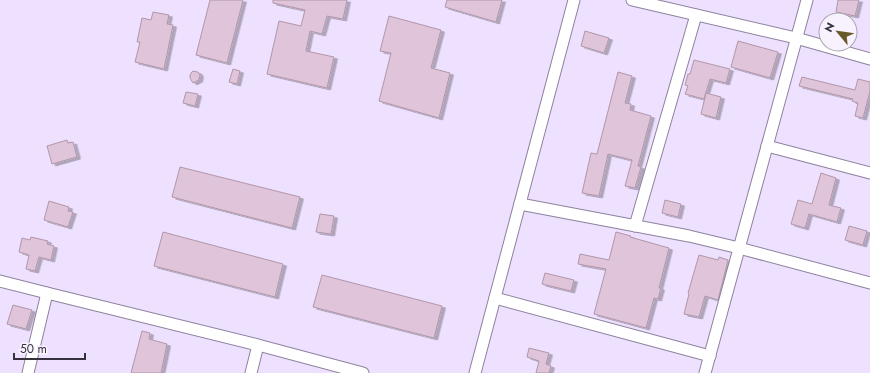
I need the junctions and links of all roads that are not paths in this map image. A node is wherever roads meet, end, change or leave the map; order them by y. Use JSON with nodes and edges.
{"nodes":[{"id":1,"x":574,"y":0,"type":"edge"},
{"id":2,"x":632,"y":0,"type":"edge"},
{"id":3,"x":807,"y":0,"type":"edge"},
{"id":4,"x":696,"y":15,"type":"junction"},
{"id":5,"x":796,"y":38,"type":"junction"},
{"id":6,"x":870,"y":59,"type":"edge"},
{"id":7,"x":767,"y":146,"type":"junction"},
{"id":8,"x":870,"y":173,"type":"edge"},
{"id":9,"x":520,"y":204,"type":"junction"},
{"id":10,"x":635,"y":226,"type":"junction"},
{"id":11,"x":739,"y":248,"type":"junction"},
{"id":12,"x":0,"y":281,"type":"edge"},
{"id":13,"x":870,"y":283,"type":"edge"},
{"id":14,"x":46,"y":293,"type":"junction"},
{"id":15,"x":495,"y":298,"type":"junction"},
{"id":16,"x":258,"y":345,"type":"junction"},
{"id":17,"x":710,"y":356,"type":"junction"},
{"id":18,"x":28,"y":373,"type":"edge"},
{"id":19,"x":251,"y":373,"type":"edge"},
{"id":20,"x":363,"y":373,"type":"edge"},
{"id":21,"x":475,"y":373,"type":"edge"},
{"id":22,"x":705,"y":373,"type":"edge"}],
"edges":[{"from":1,"to":9,"type":"street"},
{"from":2,"to":4,"type":"street"},
{"from":3,"to":5,"type":"street"},
{"from":4,"to":5,"type":"street"},
{"from":4,"to":10,"type":"street"},
{"from":5,"to":6,"type":"street"},
{"from":5,"to":7,"type":"street"},
{"from":7,"to":8,"type":"street"},
{"from":7,"to":11,"type":"street"},
{"from":9,"to":10,"type":"street"},
{"from":9,"to":15,"type":"street"},
{"from":10,"to":11,"type":"street"},
{"from":11,"to":13,"type":"street"},
{"from":11,"to":17,"type":"street"},
{"from":12,"to":14,"type":"street"},
{"from":14,"to":16,"type":"street"},
{"from":14,"to":18,"type":"street"},
{"from":15,"to":17,"type":"street"},
{"from":15,"to":21,"type":"street"},
{"from":16,"to":19,"type":"street"},
{"from":16,"to":20,"type":"street"},
{"from":17,"to":22,"type":"street"}]}
